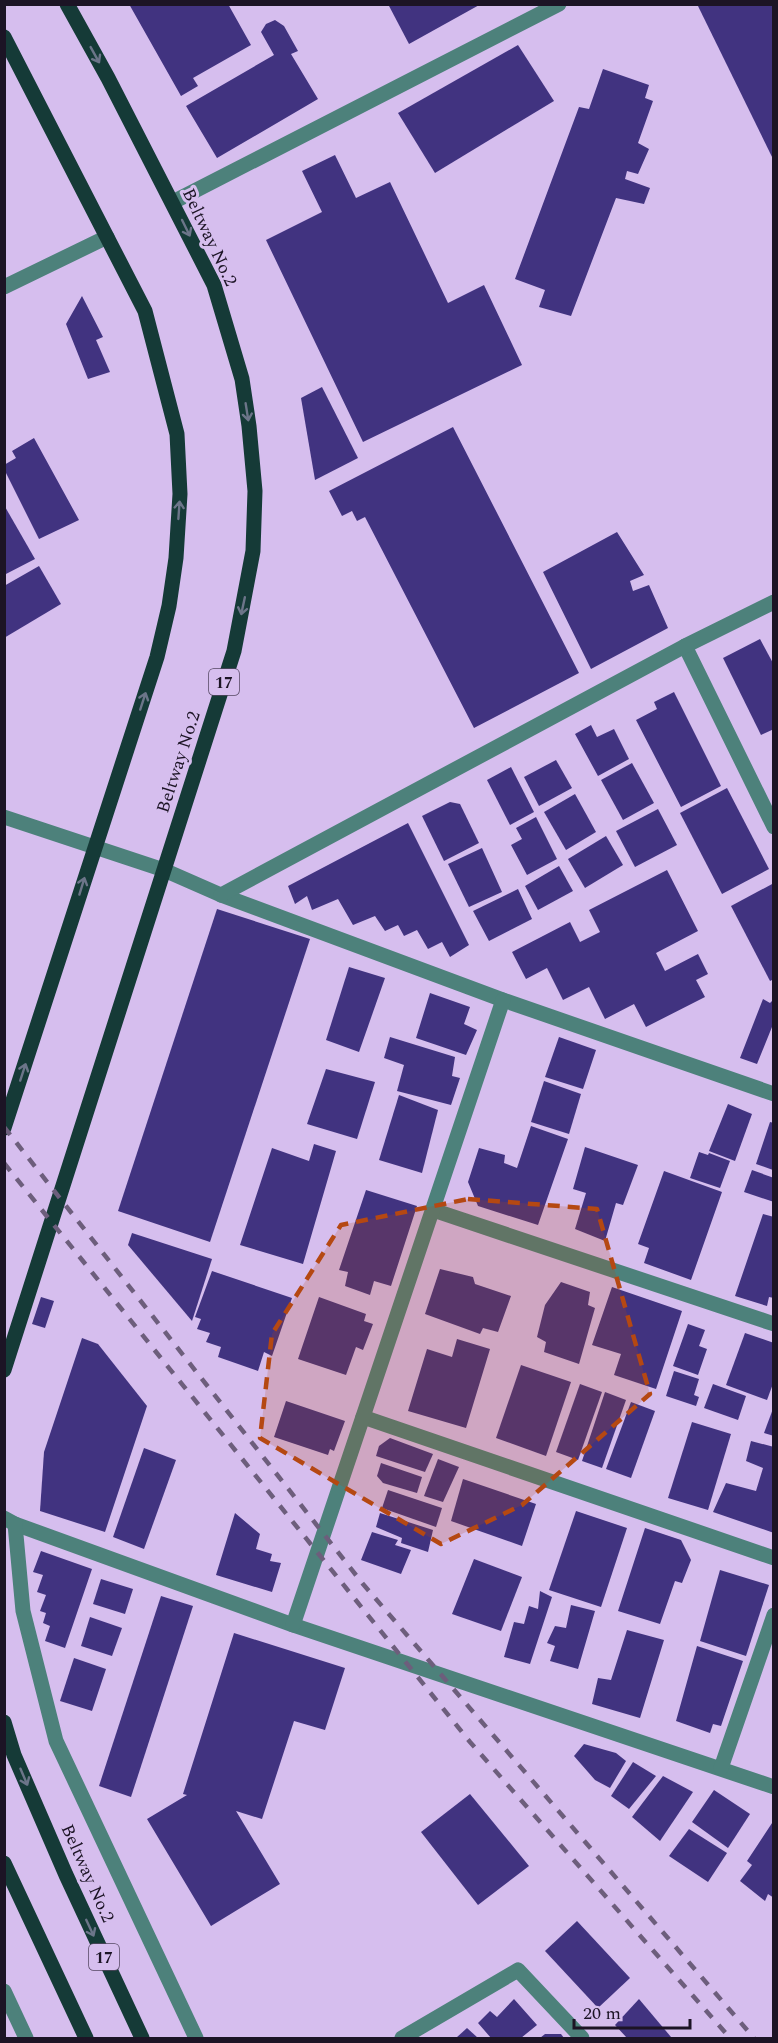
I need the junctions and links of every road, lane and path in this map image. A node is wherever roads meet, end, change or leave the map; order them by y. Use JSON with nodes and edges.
{"nodes":[{"id":1,"x":67,"y":4,"type":"edge"},
{"id":2,"x":559,"y":4,"type":"edge"},
{"id":3,"x":4,"y":37,"type":"edge"},
{"id":4,"x":172,"y":202,"type":"junction"},
{"id":5,"x":107,"y":237,"type":"junction"},
{"id":6,"x":4,"y":287,"type":"edge"},
{"id":7,"x":774,"y":602,"type":"edge"},
{"id":8,"x":685,"y":646,"type":"junction"},
{"id":9,"x":4,"y":817,"type":"edge"},
{"id":10,"x":774,"y":827,"type":"edge"},
{"id":11,"x":94,"y":847,"type":"junction"},
{"id":12,"x":164,"y":870,"type":"junction"},
{"id":13,"x":221,"y":895,"type":"junction"},
{"id":14,"x":503,"y":1000,"type":"junction"},
{"id":15,"x":774,"y":1094,"type":"edge"},
{"id":16,"x":4,"y":1128,"type":"edge"},
{"id":17,"x":433,"y":1210,"type":"junction"},
{"id":18,"x":774,"y":1324,"type":"edge"},
{"id":19,"x":4,"y":1370,"type":"edge"},
{"id":20,"x":363,"y":1417,"type":"junction"},
{"id":21,"x":10,"y":1521,"type":"edge"},
{"id":22,"x":774,"y":1558,"type":"edge"},
{"id":23,"x":774,"y":1615,"type":"edge"},
{"id":24,"x":293,"y":1625,"type":"junction"},
{"id":25,"x":4,"y":1722,"type":"edge"},
{"id":26,"x":722,"y":1768,"type":"junction"},
{"id":27,"x":774,"y":1787,"type":"edge"},
{"id":28,"x":4,"y":1863,"type":"edge"},
{"id":29,"x":4,"y":1991,"type":"edge"},
{"id":30,"x":26,"y":2038,"type":"edge"},
{"id":31,"x":86,"y":2038,"type":"edge"},
{"id":32,"x":142,"y":2038,"type":"edge"},
{"id":33,"x":196,"y":2038,"type":"edge"},
{"id":34,"x":402,"y":2038,"type":"edge"},
{"id":35,"x":582,"y":2038,"type":"edge"}],
"edges":[{"from":1,"to":4,"type":"main road","name":"Beltway No.2","number":"17","one_way":true},
{"from":2,"to":4,"type":"street"},
{"from":3,"to":5,"type":"main road"},
{"from":4,"to":12,"type":"main road","name":"Beltway No.2","number":"17","one_way":true},
{"from":5,"to":6,"type":"street"},
{"from":11,"to":5,"type":"main road","one_way":true},
{"from":7,"to":8,"type":"street"},
{"from":8,"to":10,"type":"street"},
{"from":8,"to":13,"type":"street"},
{"from":9,"to":11,"type":"street"},
{"from":11,"to":12,"type":"street"},
{"from":16,"to":11,"type":"main road","one_way":true},
{"from":12,"to":13,"type":"street"},
{"from":12,"to":19,"type":"main road","name":"Beltway No.2","number":"17"},
{"from":13,"to":14,"type":"street"},
{"from":14,"to":15,"type":"street"},
{"from":14,"to":17,"type":"street"},
{"from":17,"to":18,"type":"street"},
{"from":17,"to":20,"type":"street"},
{"from":20,"to":22,"type":"street"},
{"from":20,"to":24,"type":"street"},
{"from":21,"to":24,"type":"street"},
{"from":21,"to":33,"type":"street"},
{"from":23,"to":26,"type":"street"},
{"from":24,"to":26,"type":"street"},
{"from":25,"to":32,"type":"main road","name":"Beltway No.2","number":"17","one_way":true},
{"from":26,"to":27,"type":"street"},
{"from":28,"to":31,"type":"main road"},
{"from":29,"to":30,"type":"street"},
{"from":34,"to":35,"type":"street"}]}
